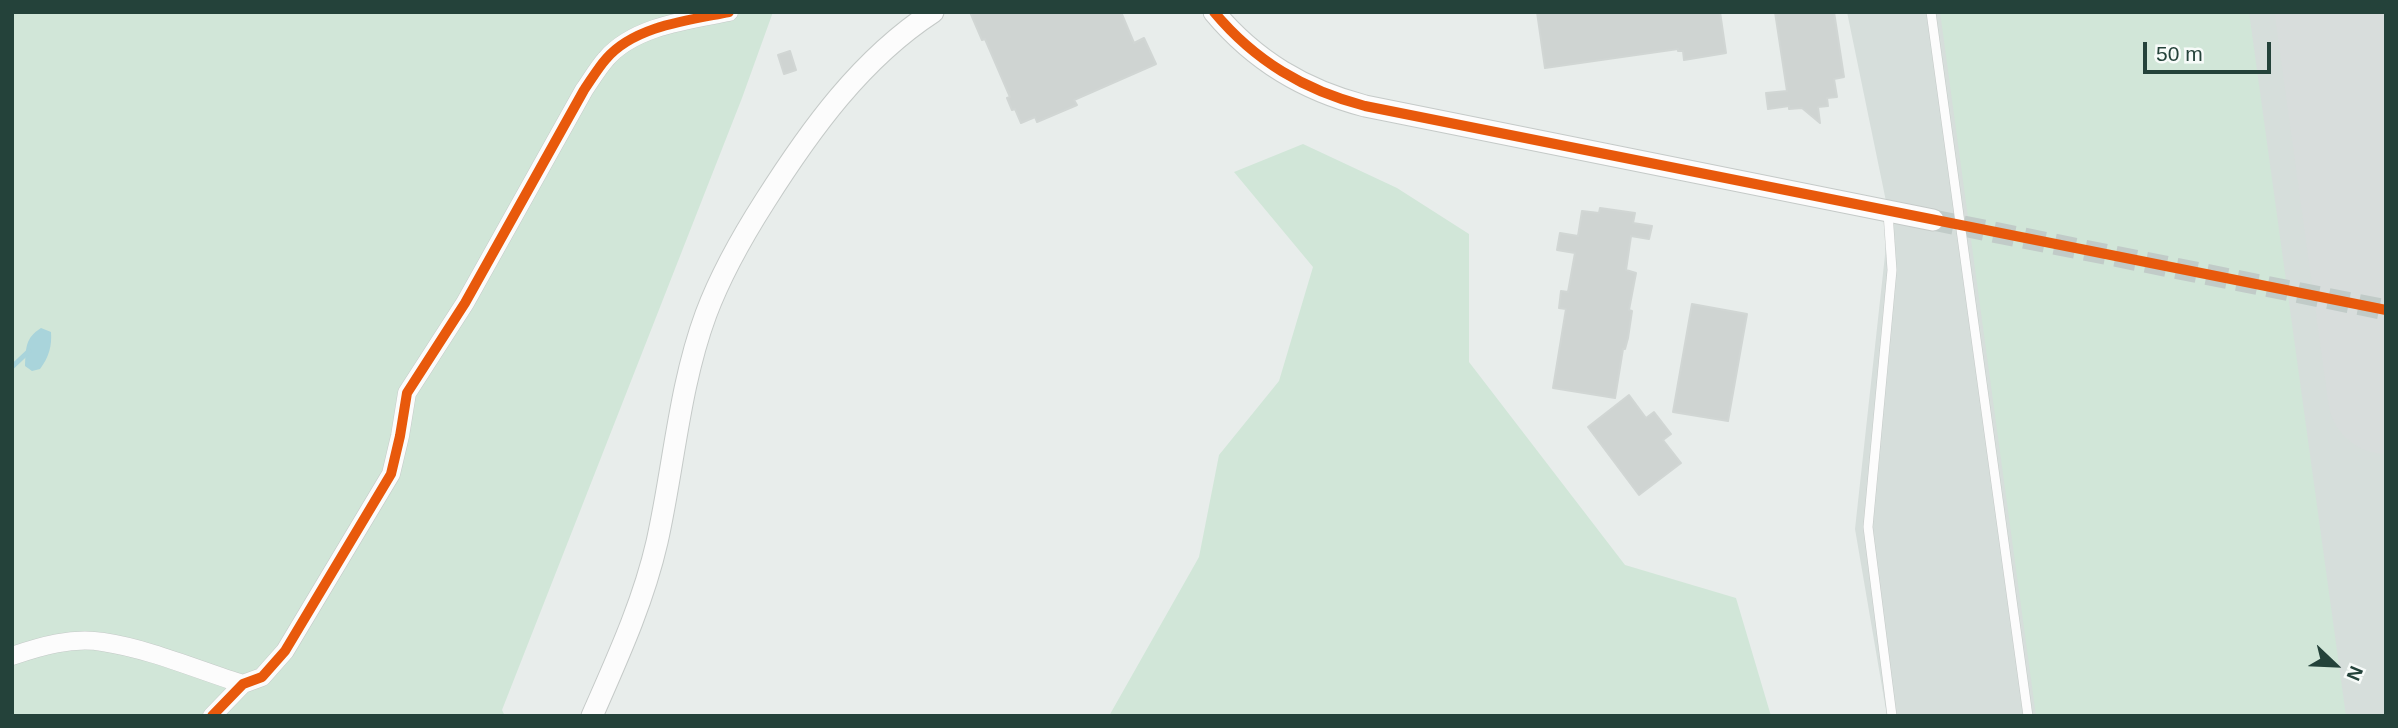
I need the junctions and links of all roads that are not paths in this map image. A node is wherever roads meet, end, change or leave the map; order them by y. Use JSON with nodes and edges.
{"nodes":[{"id":1,"x":729,"y":12,"type":"edge"},
{"id":2,"x":933,"y":12,"type":"edge"},
{"id":3,"x":1214,"y":12,"type":"edge"},
{"id":4,"x":1931,"y":12,"type":"edge"},
{"id":5,"x":1888,"y":211,"type":"junction"},
{"id":6,"x":1933,"y":220,"type":"tunnel mouth"},
{"id":7,"x":12,"y":656,"type":"edge"},
{"id":8,"x":243,"y":684,"type":"junction"},
{"id":9,"x":212,"y":716,"type":"edge"},
{"id":10,"x":592,"y":716,"type":"edge"},
{"id":11,"x":1892,"y":716,"type":"edge"},
{"id":12,"x":2028,"y":716,"type":"edge"}],
"edges":[{"from":1,"to":8,"type":"street"},
{"from":2,"to":10,"type":"street"},
{"from":3,"to":5,"type":"street"},
{"from":4,"to":12,"type":"lane"},
{"from":5,"to":6,"type":"street"},
{"from":5,"to":11,"type":"lane"},
{"from":7,"to":8,"type":"street"},
{"from":8,"to":9,"type":"street"}]}
